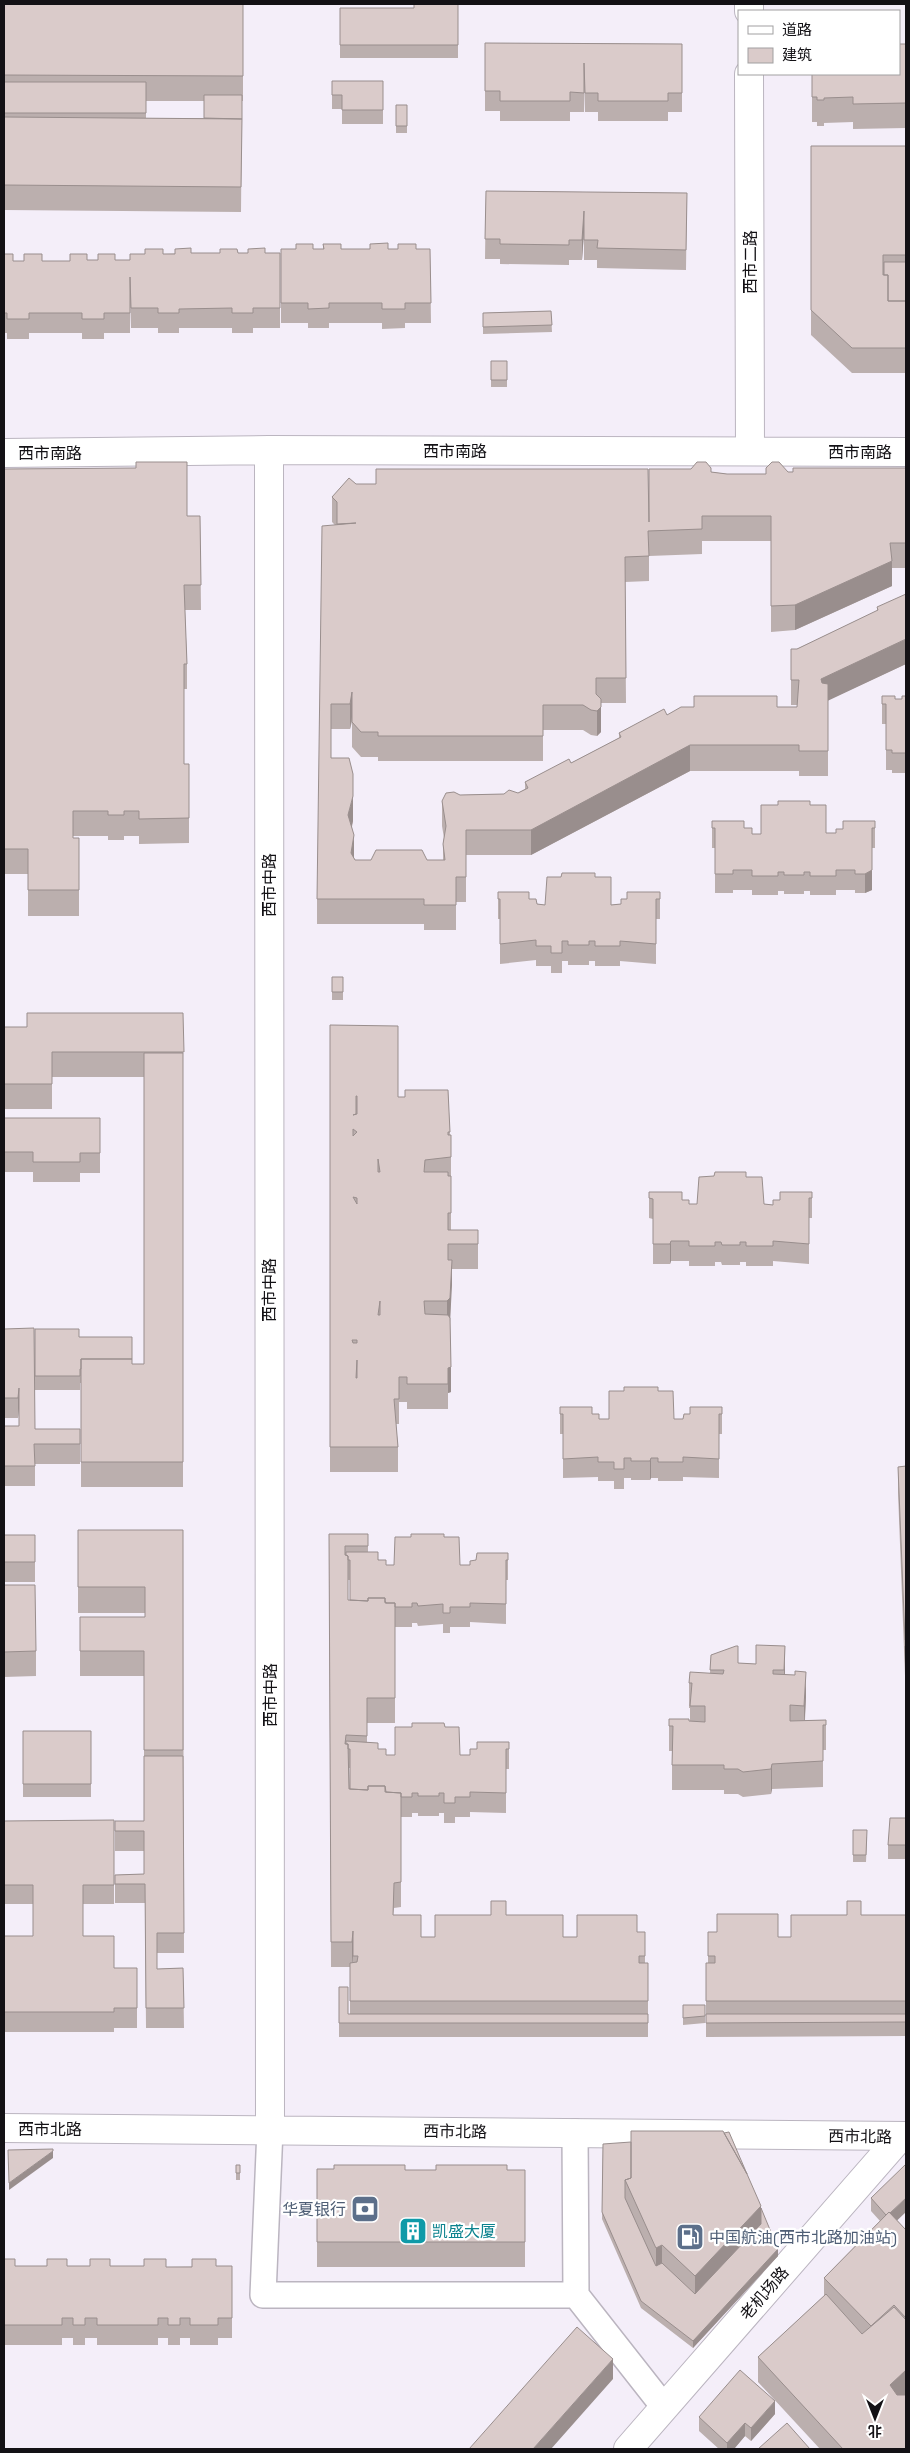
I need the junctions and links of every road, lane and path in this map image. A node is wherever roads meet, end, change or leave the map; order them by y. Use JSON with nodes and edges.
{"nodes":[{"id":1,"x":749,"y":75,"type":"edge"},
{"id":2,"x":269,"y":450,"type":"junction"},
{"id":3,"x":750,"y":451,"type":"junction"},
{"id":4,"x":906,"y":452,"type":"edge"},
{"id":5,"x":4,"y":453,"type":"edge"},
{"id":6,"x":4,"y":2128,"type":"edge"},
{"id":7,"x":270,"y":2129,"type":"junction"},
{"id":8,"x":575,"y":2132,"type":"junction"},
{"id":9,"x":903,"y":2136,"type":"edge"},
{"id":10,"x":576,"y":2295,"type":"junction"},
{"id":11,"x":664,"y":2407,"type":"junction"},
{"id":12,"x":628,"y":2449,"type":"edge"}],
"edges":[{"from":1,"to":3,"type":"street","name":"西市二路"},
{"from":2,"to":3,"type":"street","name":"西市南路"},
{"from":2,"to":5,"type":"street","name":"西市南路"},
{"from":2,"to":7,"type":"street","name":"西市中路"},
{"from":3,"to":4,"type":"street","name":"西市南路"},
{"from":6,"to":7,"type":"street","name":"西市北路"},
{"from":7,"to":8,"type":"street","name":"西市北路"},
{"from":7,"to":10,"type":"street"},
{"from":8,"to":9,"type":"street","name":"西市北路"},
{"from":8,"to":10,"type":"street"},
{"from":9,"to":11,"type":"street","name":"老机场路"},
{"from":10,"to":11,"type":"street"},
{"from":11,"to":12,"type":"street","name":"老机场路"}]}
